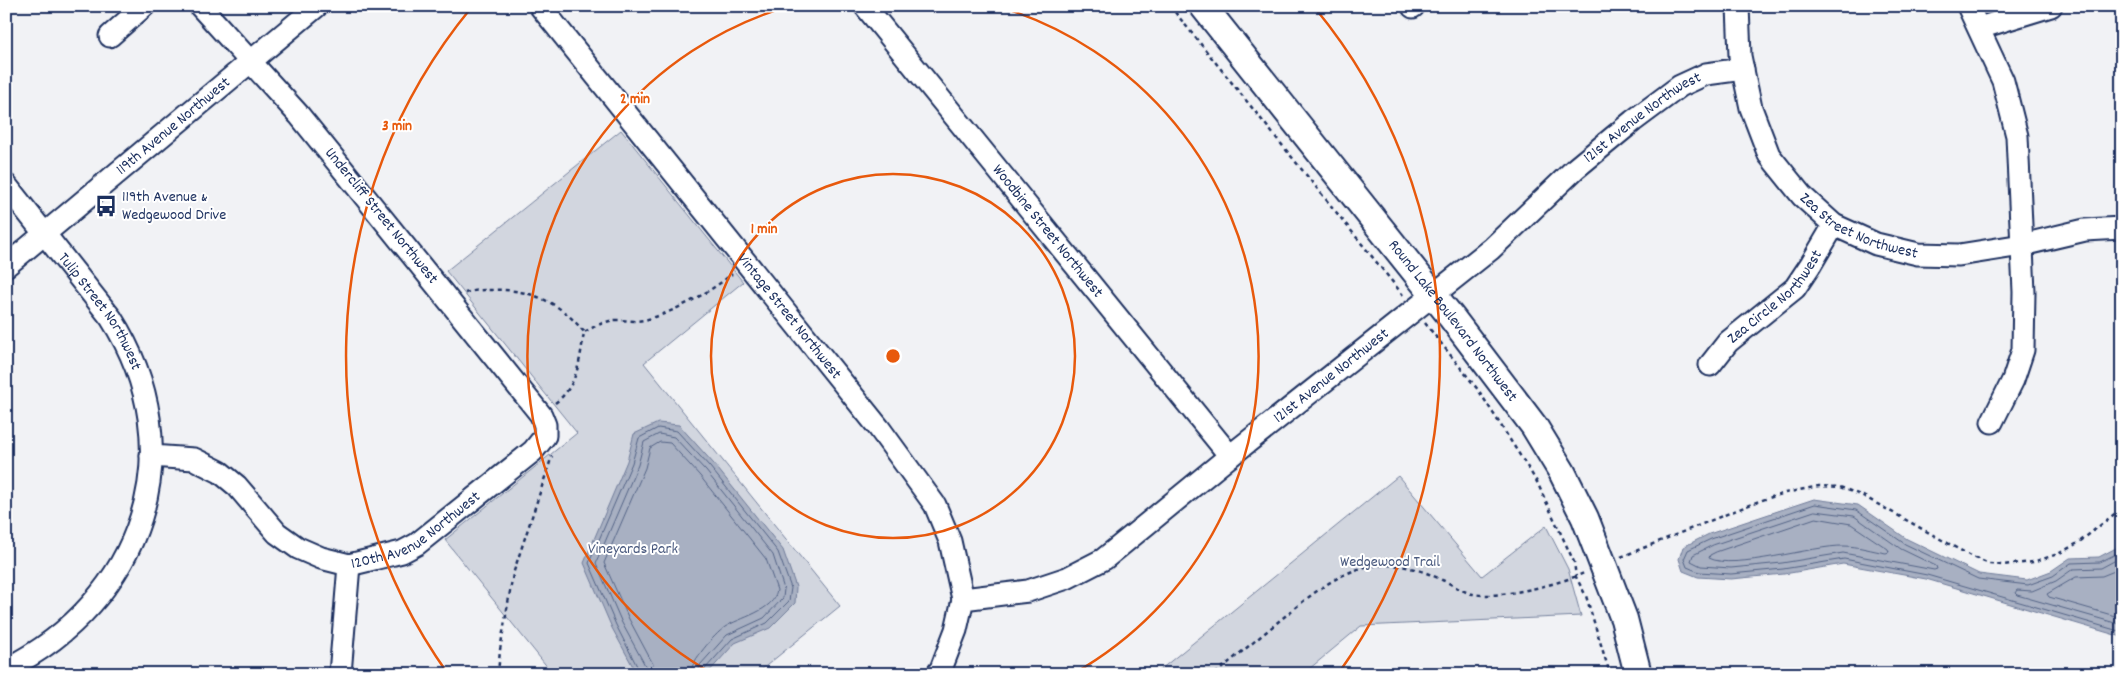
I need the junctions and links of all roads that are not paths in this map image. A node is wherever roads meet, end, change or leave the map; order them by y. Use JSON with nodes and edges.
{"nodes":[{"id":1,"x":144,"y":6,"type":"edge"},
{"id":2,"x":200,"y":6,"type":"edge"},
{"id":3,"x":317,"y":6,"type":"edge"},
{"id":4,"x":540,"y":6,"type":"edge"},
{"id":5,"x":865,"y":6,"type":"edge"},
{"id":6,"x":1203,"y":6,"type":"edge"},
{"id":7,"x":1738,"y":6,"type":"edge"},
{"id":8,"x":1968,"y":6,"type":"edge"},
{"id":9,"x":2051,"y":6,"type":"edge"},
{"id":10,"x":1979,"y":28,"type":"junction"},
{"id":11,"x":110,"y":36,"type":"dead end"},
{"id":12,"x":250,"y":61,"type":"junction"},
{"id":13,"x":1743,"y":69,"type":"junction"},
{"id":14,"x":6,"y":185,"type":"edge"},
{"id":15,"x":1834,"y":225,"type":"junction"},
{"id":16,"x":2122,"y":228,"type":"edge"},
{"id":17,"x":46,"y":234,"type":"junction"},
{"id":18,"x":2022,"y":245,"type":"junction"},
{"id":19,"x":6,"y":266,"type":"edge"},
{"id":20,"x":1424,"y":302,"type":"junction"},
{"id":21,"x":1710,"y":365,"type":"dead end"},
{"id":22,"x":1992,"y":422,"type":"dead end"},
{"id":23,"x":545,"y":436,"type":"joint"},
{"id":24,"x":151,"y":456,"type":"junction"},
{"id":25,"x":1230,"y":456,"type":"junction"},
{"id":26,"x":349,"y":564,"type":"junction"},
{"id":27,"x":963,"y":599,"type":"junction"},
{"id":28,"x":6,"y":669,"type":"edge"},
{"id":29,"x":340,"y":674,"type":"edge"},
{"id":30,"x":936,"y":674,"type":"edge"},
{"id":31,"x":1638,"y":674,"type":"edge"}],
"edges":[{"from":1,"to":11,"type":"street"},
{"from":2,"to":12,"type":"street","name":"Undercliff Street Northwest"},
{"from":3,"to":12,"type":"street","name":"119th Avenue Northwest"},
{"from":4,"to":27,"type":"street","name":"Vintage Street Northwest"},
{"from":5,"to":25,"type":"street","name":"Woodbine Street Northwest"},
{"from":6,"to":20,"type":"main road","name":"Round Lake Boulevard Northwest"},
{"from":7,"to":13,"type":"street","name":"Zea Street Northwest"},
{"from":8,"to":10,"type":"street"},
{"from":9,"to":10,"type":"street"},
{"from":10,"to":18,"type":"street"},
{"from":12,"to":17,"type":"street","name":"119th Avenue Northwest"},
{"from":12,"to":23,"type":"street","name":"Undercliff Street Northwest"},
{"from":13,"to":15,"type":"street","name":"Zea Street Northwest"},
{"from":13,"to":20,"type":"street","name":"121st Avenue Northwest"},
{"from":14,"to":17,"type":"street","name":"Tulip Street Northwest"},
{"from":15,"to":18,"type":"street","name":"Zea Street Northwest"},
{"from":15,"to":21,"type":"street","name":"Zea Circle Northwest"},
{"from":16,"to":18,"type":"street","name":"Zea Street Northwest"},
{"from":17,"to":19,"type":"street","name":"119th Avenue Northwest"},
{"from":17,"to":24,"type":"street","name":"Tulip Street Northwest"},
{"from":18,"to":22,"type":"street"},
{"from":20,"to":25,"type":"street","name":"121st Avenue Northwest"},
{"from":20,"to":31,"type":"main road","name":"Round Lake Boulevard Northwest"},
{"from":23,"to":26,"type":"street","name":"120th Avenue Northwest"},
{"from":24,"to":26,"type":"street","name":"120th Avenue Northwest"},
{"from":24,"to":28,"type":"street","name":"Tulip Street Northwest"},
{"from":25,"to":27,"type":"street","name":"121st Avenue Northwest"},
{"from":26,"to":29,"type":"street"},
{"from":27,"to":30,"type":"street"}]}
